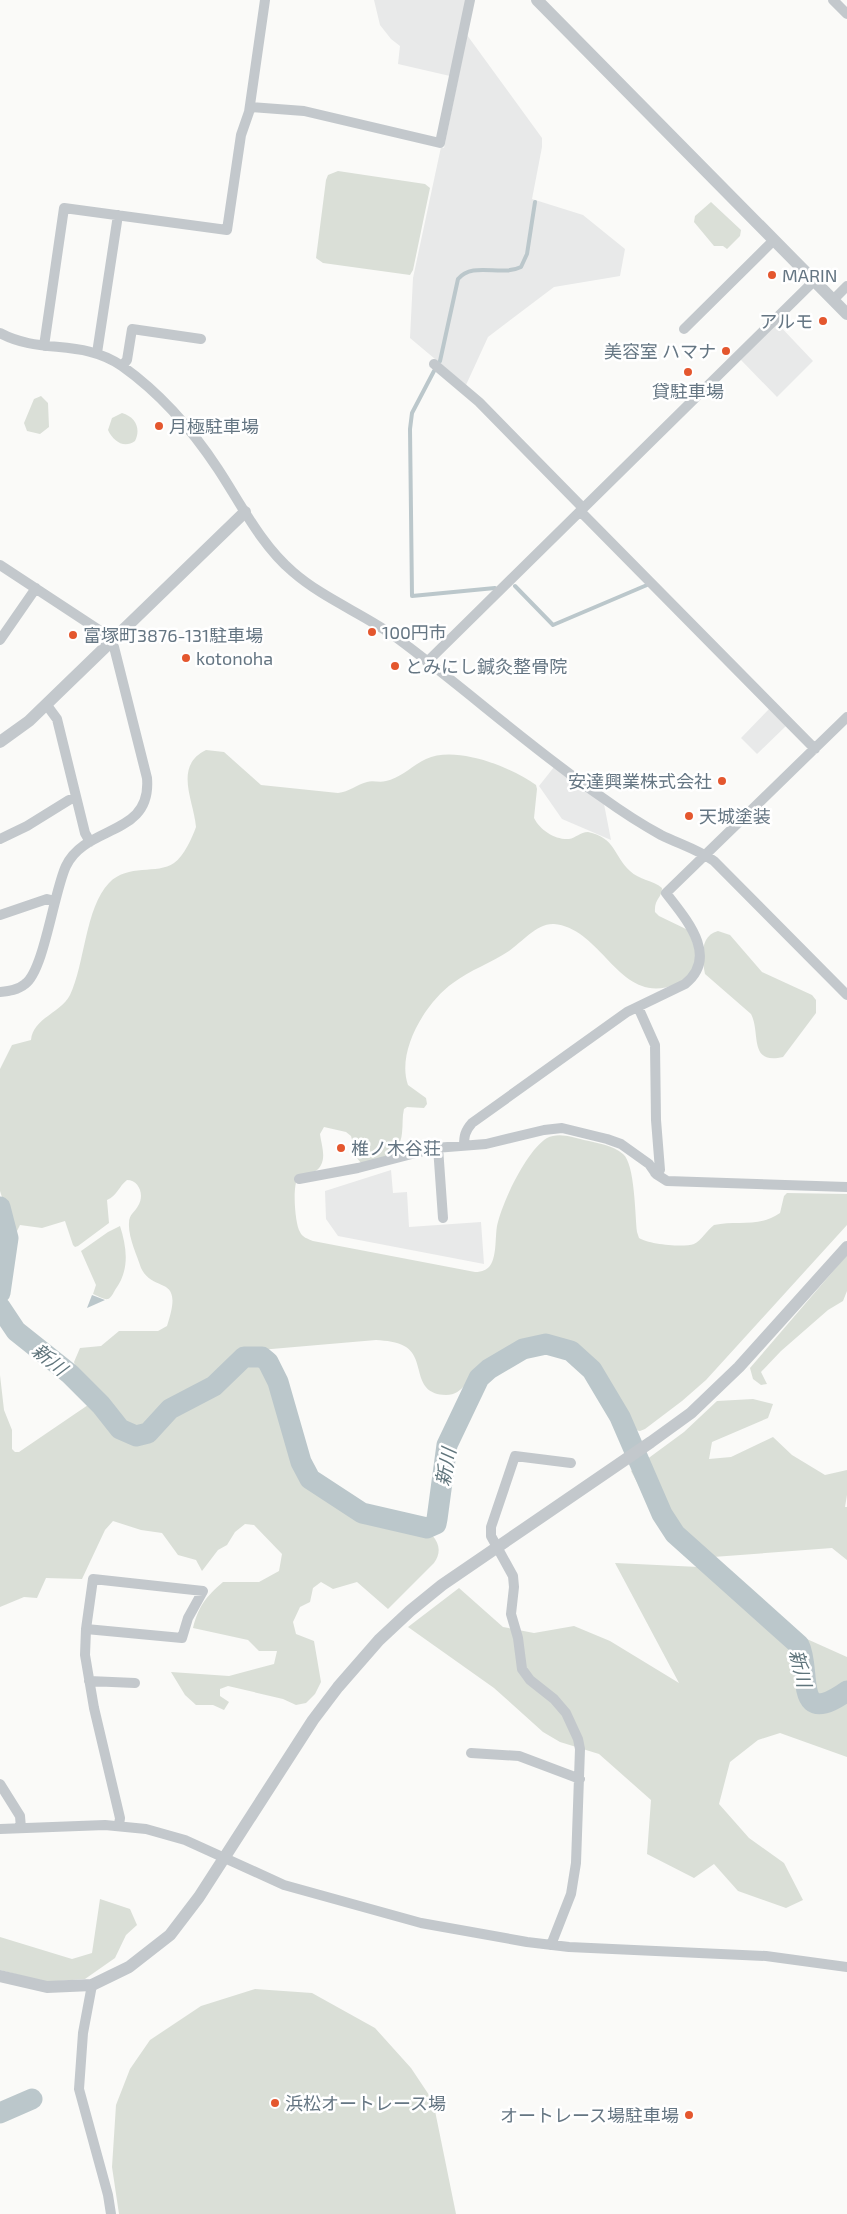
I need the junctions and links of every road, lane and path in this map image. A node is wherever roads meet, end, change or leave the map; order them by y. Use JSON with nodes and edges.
{"nodes":[{"id":1,"x":265,"y":0,"type":"edge"},
{"id":2,"x":470,"y":0,"type":"edge"},
{"id":3,"x":537,"y":0,"type":"edge"},
{"id":4,"x":833,"y":0,"type":"edge"},
{"id":5,"x":847,"y":14,"type":"edge"},
{"id":6,"x":250,"y":107,"type":"junction"},
{"id":7,"x":118,"y":216,"type":"junction"},
{"id":8,"x":774,"y":240,"type":"junction"},
{"id":9,"x":814,"y":281,"type":"junction"},
{"id":10,"x":847,"y":286,"type":"edge"},
{"id":11,"x":833,"y":300,"type":"junction"},
{"id":12,"x":847,"y":314,"type":"edge"},
{"id":13,"x":684,"y":329,"type":"dead end"},
{"id":14,"x":0,"y":333,"type":"edge"},
{"id":15,"x":201,"y":339,"type":"dead end"},
{"id":16,"x":44,"y":346,"type":"junction"},
{"id":17,"x":96,"y":353,"type":"junction"},
{"id":18,"x":434,"y":364,"type":"dead end"},
{"id":19,"x":122,"y":366,"type":"junction"},
{"id":20,"x":581,"y":509,"type":"junction"},
{"id":21,"x":245,"y":512,"type":"junction"},
{"id":22,"x":0,"y":565,"type":"edge"},
{"id":23,"x":36,"y":588,"type":"junction"},
{"id":24,"x":0,"y":640,"type":"edge"},
{"id":25,"x":110,"y":642,"type":"junction"},
{"id":26,"x":427,"y":662,"type":"junction"},
{"id":27,"x":46,"y":704,"type":"junction"},
{"id":28,"x":847,"y":717,"type":"edge"},
{"id":29,"x":0,"y":742,"type":"edge"},
{"id":30,"x":815,"y":749,"type":"junction"},
{"id":31,"x":76,"y":798,"type":"junction"},
{"id":32,"x":0,"y":840,"type":"edge"},
{"id":33,"x":90,"y":842,"type":"junction"},
{"id":34,"x":705,"y":855,"type":"junction"},
{"id":35,"x":55,"y":901,"type":"junction"},
{"id":36,"x":0,"y":914,"type":"edge"},
{"id":37,"x":0,"y":992,"type":"edge"},
{"id":38,"x":847,"y":995,"type":"edge"},
{"id":39,"x":638,"y":1007,"type":"junction"},
{"id":40,"x":464,"y":1146,"type":"junction"},
{"id":41,"x":438,"y":1147,"type":"junction"},
{"id":42,"x":655,"y":1172,"type":"junction"},
{"id":43,"x":299,"y":1179,"type":"dead end"},
{"id":44,"x":847,"y":1187,"type":"edge"},
{"id":45,"x":443,"y":1218,"type":"dead end"},
{"id":46,"x":847,"y":1247,"type":"edge"},
{"id":47,"x":563,"y":1450,"type":"dead end"},
{"id":48,"x":498,"y":1546,"type":"junction"},
{"id":49,"x":86,"y":1629,"type":"junction"},
{"id":50,"x":89,"y":1682,"type":"junction"},
{"id":51,"x":135,"y":1683,"type":"dead end"},
{"id":52,"x":471,"y":1753,"type":"dead end"},
{"id":53,"x":580,"y":1779,"type":"junction"},
{"id":54,"x":0,"y":1784,"type":"edge"},
{"id":55,"x":119,"y":1825,"type":"junction"},
{"id":56,"x":21,"y":1828,"type":"junction"},
{"id":57,"x":0,"y":1829,"type":"edge"},
{"id":58,"x":223,"y":1857,"type":"junction"},
{"id":59,"x":551,"y":1945,"type":"junction"},
{"id":60,"x":847,"y":1966,"type":"edge"},
{"id":61,"x":0,"y":1976,"type":"edge"},
{"id":62,"x":91,"y":1990,"type":"junction"},
{"id":63,"x":111,"y":2214,"type":"edge"}],
"edges":[{"from":1,"to":6,"type":"street"},
{"from":2,"to":6,"type":"street"},
{"from":3,"to":8,"type":"street"},
{"from":4,"to":5,"type":"street"},
{"from":6,"to":7,"type":"street"},
{"from":7,"to":16,"type":"street"},
{"from":7,"to":17,"type":"street"},
{"from":8,"to":9,"type":"street"},
{"from":8,"to":13,"type":"street"},
{"from":9,"to":11,"type":"street"},
{"from":9,"to":20,"type":"street"},
{"from":10,"to":11,"type":"street"},
{"from":11,"to":12,"type":"street"},
{"from":14,"to":16,"type":"street"},
{"from":15,"to":19,"type":"street"},
{"from":16,"to":17,"type":"street"},
{"from":17,"to":19,"type":"street"},
{"from":18,"to":20,"type":"street"},
{"from":19,"to":21,"type":"street"},
{"from":20,"to":26,"type":"street"},
{"from":20,"to":30,"type":"street"},
{"from":21,"to":25,"type":"street"},
{"from":21,"to":26,"type":"street"},
{"from":22,"to":23,"type":"street"},
{"from":23,"to":24,"type":"street"},
{"from":23,"to":25,"type":"street"},
{"from":25,"to":27,"type":"street"},
{"from":25,"to":33,"type":"street"},
{"from":26,"to":34,"type":"street"},
{"from":27,"to":29,"type":"street"},
{"from":27,"to":31,"type":"street"},
{"from":28,"to":30,"type":"street"},
{"from":30,"to":34,"type":"street"},
{"from":31,"to":32,"type":"street"},
{"from":31,"to":33,"type":"street"},
{"from":33,"to":35,"type":"street"},
{"from":34,"to":38,"type":"street"},
{"from":34,"to":39,"type":"street"},
{"from":35,"to":36,"type":"street"},
{"from":35,"to":37,"type":"street"},
{"from":39,"to":40,"type":"street"},
{"from":39,"to":42,"type":"street"},
{"from":40,"to":41,"type":"street"},
{"from":40,"to":42,"type":"street"},
{"from":41,"to":43,"type":"street"},
{"from":41,"to":45,"type":"street"},
{"from":42,"to":44,"type":"street"},
{"from":46,"to":48,"type":"street"},
{"from":47,"to":48,"type":"street"},
{"from":48,"to":53,"type":"street"},
{"from":48,"to":58,"type":"street"},
{"from":49,"to":49,"type":"street"},
{"from":49,"to":50,"type":"street"},
{"from":50,"to":51,"type":"street"},
{"from":50,"to":55,"type":"street"},
{"from":52,"to":53,"type":"street"},
{"from":53,"to":59,"type":"street"},
{"from":54,"to":56,"type":"street"},
{"from":55,"to":56,"type":"street"},
{"from":55,"to":58,"type":"street"},
{"from":56,"to":57,"type":"street"},
{"from":58,"to":59,"type":"street"},
{"from":58,"to":62,"type":"street"},
{"from":59,"to":60,"type":"street"},
{"from":61,"to":62,"type":"street"},
{"from":62,"to":63,"type":"street"}]}
